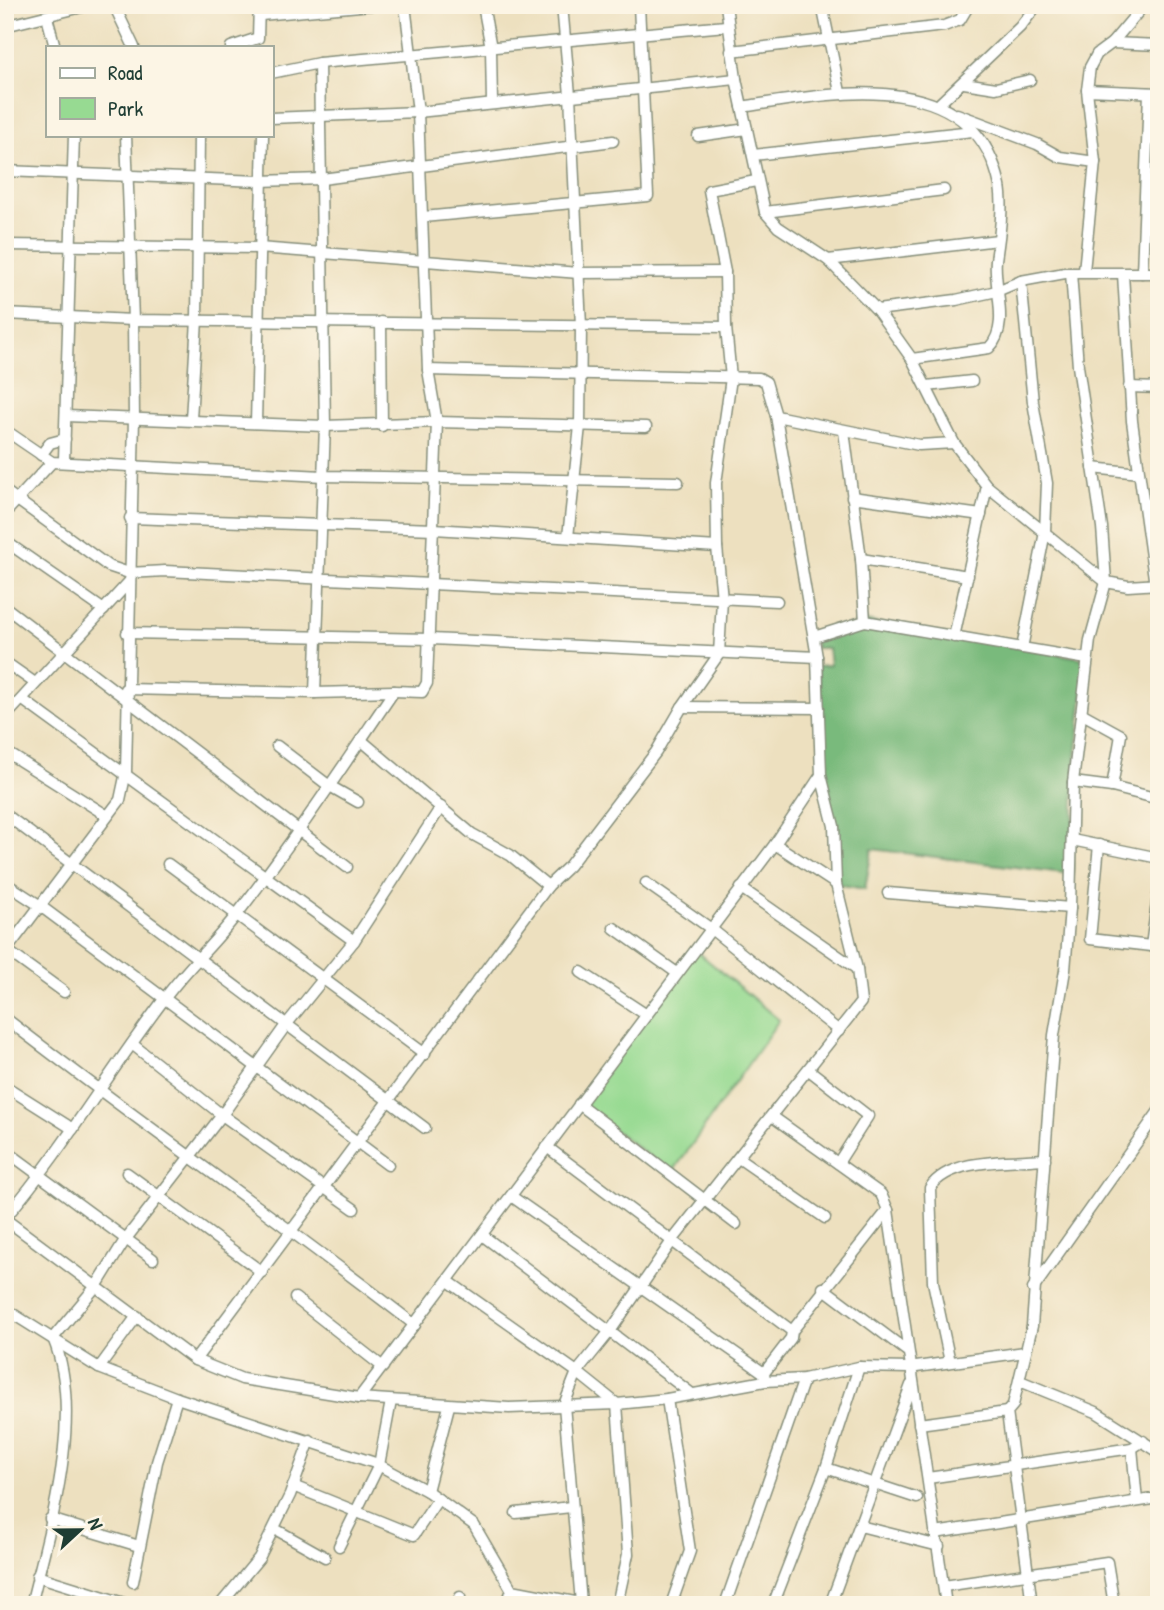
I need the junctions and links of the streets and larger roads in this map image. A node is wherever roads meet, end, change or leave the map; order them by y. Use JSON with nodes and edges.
{"nodes":[{"id":1,"x":90,"y":5,"type":"edge"},
{"id":2,"x":371,"y":5,"type":"edge"},
{"id":3,"x":405,"y":5,"type":"edge"},
{"id":4,"x":483,"y":5,"type":"edge"},
{"id":5,"x":562,"y":5,"type":"edge"},
{"id":6,"x":639,"y":5,"type":"edge"},
{"id":7,"x":726,"y":5,"type":"edge"},
{"id":8,"x":822,"y":5,"type":"edge"},
{"id":9,"x":970,"y":5,"type":"edge"},
{"id":10,"x":1037,"y":5,"type":"edge"},
{"id":11,"x":1144,"y":5,"type":"edge"},
{"id":12,"x":117,"y":6,"type":"edge"},
{"id":13,"x":260,"y":10,"type":"edge"},
{"id":14,"x":54,"y":12,"type":"edge"},
{"id":15,"x":5,"y":26,"type":"edge"},
{"id":16,"x":726,"y":26,"type":"junction"},
{"id":17,"x":643,"y":36,"type":"junction"},
{"id":18,"x":827,"y":38,"type":"junction"},
{"id":19,"x":566,"y":41,"type":"junction"},
{"id":20,"x":1112,"y":43,"type":"junction"},
{"id":21,"x":1159,"y":45,"type":"edge"},
{"id":22,"x":55,"y":46,"type":"edge"},
{"id":23,"x":134,"y":46,"type":"edge"},
{"id":24,"x":234,"y":46,"type":"edge"},
{"id":25,"x":491,"y":48,"type":"junction"},
{"id":26,"x":731,"y":51,"type":"junction"},
{"id":27,"x":412,"y":54,"type":"junction"},
{"id":28,"x":319,"y":64,"type":"junction"},
{"id":29,"x":273,"y":73,"type":"edge"},
{"id":30,"x":736,"y":79,"type":"junction"},
{"id":31,"x":1030,"y":80,"type":"dead end"},
{"id":32,"x":964,"y":83,"type":"junction"},
{"id":33,"x":645,"y":89,"type":"junction"},
{"id":34,"x":1087,"y":90,"type":"junction"},
{"id":35,"x":840,"y":92,"type":"junction"},
{"id":36,"x":1154,"y":93,"type":"edge"},
{"id":37,"x":570,"y":95,"type":"junction"},
{"id":38,"x":492,"y":103,"type":"junction"},
{"id":39,"x":938,"y":105,"type":"junction"},
{"id":40,"x":742,"y":107,"type":"junction"},
{"id":41,"x":418,"y":112,"type":"junction"},
{"id":42,"x":321,"y":115,"type":"junction"},
{"id":43,"x":273,"y":118,"type":"edge"},
{"id":44,"x":971,"y":126,"type":"junction"},
{"id":45,"x":747,"y":130,"type":"junction"},
{"id":46,"x":74,"y":136,"type":"edge"},
{"id":47,"x":125,"y":136,"type":"edge"},
{"id":48,"x":199,"y":136,"type":"edge"},
{"id":49,"x":263,"y":136,"type":"edge"},
{"id":50,"x":698,"y":136,"type":"dead end"},
{"id":51,"x":613,"y":141,"type":"dead end"},
{"id":52,"x":572,"y":146,"type":"junction"},
{"id":53,"x":753,"y":155,"type":"junction"},
{"id":54,"x":1095,"y":162,"type":"junction"},
{"id":55,"x":421,"y":165,"type":"junction"},
{"id":56,"x":5,"y":171,"type":"edge"},
{"id":57,"x":71,"y":175,"type":"junction"},
{"id":58,"x":126,"y":177,"type":"junction"},
{"id":59,"x":322,"y":179,"type":"junction"},
{"id":60,"x":201,"y":180,"type":"junction"},
{"id":61,"x":260,"y":181,"type":"junction"},
{"id":62,"x":757,"y":181,"type":"junction"},
{"id":63,"x":944,"y":190,"type":"dead end"},
{"id":64,"x":575,"y":201,"type":"junction"},
{"id":65,"x":765,"y":212,"type":"junction"},
{"id":66,"x":423,"y":217,"type":"junction"},
{"id":67,"x":998,"y":240,"type":"junction"},
{"id":68,"x":5,"y":245,"type":"edge"},
{"id":69,"x":128,"y":246,"type":"junction"},
{"id":70,"x":69,"y":247,"type":"junction"},
{"id":71,"x":198,"y":247,"type":"junction"},
{"id":72,"x":259,"y":248,"type":"junction"},
{"id":73,"x":323,"y":254,"type":"junction"},
{"id":74,"x":828,"y":260,"type":"junction"},
{"id":75,"x":426,"y":261,"type":"junction"},
{"id":76,"x":1084,"y":271,"type":"junction"},
{"id":77,"x":725,"y":272,"type":"junction"},
{"id":78,"x":579,"y":273,"type":"junction"},
{"id":79,"x":1070,"y":273,"type":"junction"},
{"id":80,"x":1159,"y":273,"type":"edge"},
{"id":81,"x":1123,"y":274,"type":"junction"},
{"id":82,"x":1142,"y":274,"type":"junction"},
{"id":83,"x":1021,"y":281,"type":"junction"},
{"id":84,"x":997,"y":291,"type":"junction"},
{"id":85,"x":877,"y":310,"type":"junction"},
{"id":86,"x":5,"y":314,"type":"edge"},
{"id":87,"x":69,"y":317,"type":"junction"},
{"id":88,"x":133,"y":320,"type":"junction"},
{"id":89,"x":197,"y":320,"type":"junction"},
{"id":90,"x":325,"y":320,"type":"junction"},
{"id":91,"x":256,"y":321,"type":"junction"},
{"id":92,"x":380,"y":321,"type":"junction"},
{"id":93,"x":425,"y":322,"type":"junction"},
{"id":94,"x":581,"y":326,"type":"junction"},
{"id":95,"x":726,"y":327,"type":"junction"},
{"id":96,"x":912,"y":359,"type":"junction"},
{"id":97,"x":428,"y":370,"type":"junction"},
{"id":98,"x":581,"y":376,"type":"junction"},
{"id":99,"x":731,"y":378,"type":"junction"},
{"id":100,"x":972,"y":381,"type":"dead end"},
{"id":101,"x":927,"y":386,"type":"junction"},
{"id":102,"x":1129,"y":387,"type":"junction"},
{"id":103,"x":1159,"y":388,"type":"edge"},
{"id":104,"x":66,"y":416,"type":"junction"},
{"id":105,"x":776,"y":416,"type":"junction"},
{"id":106,"x":134,"y":418,"type":"junction"},
{"id":107,"x":191,"y":419,"type":"junction"},
{"id":108,"x":437,"y":422,"type":"junction"},
{"id":109,"x":256,"y":423,"type":"junction"},
{"id":110,"x":325,"y":426,"type":"junction"},
{"id":111,"x":382,"y":426,"type":"junction"},
{"id":112,"x":580,"y":426,"type":"junction"},
{"id":113,"x":646,"y":427,"type":"dead end"},
{"id":114,"x":5,"y":430,"type":"edge"},
{"id":115,"x":844,"y":431,"type":"junction"},
{"id":116,"x":65,"y":439,"type":"junction"},
{"id":117,"x":954,"y":443,"type":"junction"},
{"id":118,"x":41,"y":455,"type":"junction"},
{"id":119,"x":64,"y":460,"type":"junction"},
{"id":120,"x":52,"y":462,"type":"junction"},
{"id":121,"x":131,"y":466,"type":"junction"},
{"id":122,"x":1093,"y":468,"type":"junction"},
{"id":123,"x":1139,"y":473,"type":"junction"},
{"id":124,"x":323,"y":476,"type":"junction"},
{"id":125,"x":436,"y":476,"type":"junction"},
{"id":126,"x":573,"y":480,"type":"junction"},
{"id":127,"x":678,"y":482,"type":"dead end"},
{"id":128,"x":987,"y":486,"type":"junction"},
{"id":129,"x":5,"y":491,"type":"edge"},
{"id":130,"x":852,"y":497,"type":"junction"},
{"id":131,"x":16,"y":501,"type":"junction"},
{"id":132,"x":5,"y":513,"type":"edge"},
{"id":133,"x":981,"y":515,"type":"junction"},
{"id":134,"x":130,"y":518,"type":"junction"},
{"id":135,"x":322,"y":525,"type":"junction"},
{"id":136,"x":434,"y":529,"type":"junction"},
{"id":137,"x":1045,"y":532,"type":"junction"},
{"id":138,"x":568,"y":537,"type":"junction"},
{"id":139,"x":5,"y":541,"type":"edge"},
{"id":140,"x":717,"y":547,"type":"junction"},
{"id":141,"x":861,"y":559,"type":"junction"},
{"id":142,"x":968,"y":576,"type":"junction"},
{"id":143,"x":129,"y":577,"type":"junction"},
{"id":144,"x":320,"y":581,"type":"junction"},
{"id":145,"x":1106,"y":582,"type":"junction"},
{"id":146,"x":1157,"y":584,"type":"edge"},
{"id":147,"x":432,"y":586,"type":"junction"},
{"id":148,"x":722,"y":599,"type":"junction"},
{"id":149,"x":777,"y":601,"type":"dead end"},
{"id":150,"x":5,"y":607,"type":"edge"},
{"id":151,"x":104,"y":610,"type":"junction"},
{"id":152,"x":864,"y":621,"type":"junction"},
{"id":153,"x":127,"y":633,"type":"junction"},
{"id":154,"x":814,"y":637,"type":"junction"},
{"id":155,"x":954,"y":637,"type":"junction"},
{"id":156,"x":317,"y":638,"type":"junction"},
{"id":157,"x":431,"y":639,"type":"junction"},
{"id":158,"x":1022,"y":648,"type":"junction"},
{"id":159,"x":66,"y":654,"type":"junction"},
{"id":160,"x":719,"y":654,"type":"junction"},
{"id":161,"x":817,"y":657,"type":"junction"},
{"id":162,"x":1087,"y":659,"type":"junction"},
{"id":163,"x":5,"y":662,"type":"edge"},
{"id":164,"x":35,"y":683,"type":"junction"},
{"id":165,"x":394,"y":691,"type":"junction"},
{"id":166,"x":315,"y":693,"type":"junction"},
{"id":167,"x":126,"y":695,"type":"junction"},
{"id":168,"x":23,"y":701,"type":"junction"},
{"id":169,"x":682,"y":707,"type":"junction"},
{"id":170,"x":819,"y":708,"type":"junction"},
{"id":171,"x":1081,"y":713,"type":"junction"},
{"id":172,"x":5,"y":717,"type":"edge"},
{"id":173,"x":361,"y":740,"type":"junction"},
{"id":174,"x":277,"y":746,"type":"dead end"},
{"id":175,"x":11,"y":755,"type":"dead end"},
{"id":176,"x":126,"y":772,"type":"junction"},
{"id":177,"x":821,"y":775,"type":"junction"},
{"id":178,"x":1073,"y":782,"type":"junction"},
{"id":179,"x":328,"y":785,"type":"junction"},
{"id":180,"x":1112,"y":787,"type":"junction"},
{"id":181,"x":1159,"y":799,"type":"edge"},
{"id":182,"x":358,"y":802,"type":"dead end"},
{"id":183,"x":442,"y":807,"type":"junction"},
{"id":184,"x":5,"y":814,"type":"edge"},
{"id":185,"x":106,"y":815,"type":"junction"},
{"id":186,"x":301,"y":829,"type":"junction"},
{"id":187,"x":1072,"y":840,"type":"junction"},
{"id":188,"x":775,"y":844,"type":"junction"},
{"id":189,"x":1099,"y":845,"type":"junction"},
{"id":190,"x":1159,"y":858,"type":"edge"},
{"id":191,"x":70,"y":863,"type":"junction"},
{"id":192,"x":168,"y":864,"type":"dead end"},
{"id":193,"x":347,"y":866,"type":"dead end"},
{"id":194,"x":265,"y":876,"type":"junction"},
{"id":195,"x":5,"y":883,"type":"edge"},
{"id":196,"x":646,"y":883,"type":"dead end"},
{"id":197,"x":836,"y":884,"type":"junction"},
{"id":198,"x":548,"y":886,"type":"junction"},
{"id":199,"x":741,"y":888,"type":"junction"},
{"id":200,"x":1159,"y":889,"type":"edge"},
{"id":201,"x":888,"y":893,"type":"dead end"},
{"id":202,"x":39,"y":905,"type":"junction"},
{"id":203,"x":1070,"y":908,"type":"junction"},
{"id":204,"x":236,"y":916,"type":"junction"},
{"id":205,"x":614,"y":928,"type":"dead end"},
{"id":206,"x":710,"y":928,"type":"junction"},
{"id":207,"x":354,"y":941,"type":"junction"},
{"id":208,"x":1155,"y":947,"type":"edge"},
{"id":209,"x":6,"y":950,"type":"edge"},
{"id":210,"x":198,"y":957,"type":"junction"},
{"id":211,"x":857,"y":969,"type":"junction"},
{"id":212,"x":581,"y":972,"type":"dead end"},
{"id":213,"x":677,"y":973,"type":"junction"},
{"id":214,"x":322,"y":979,"type":"junction"},
{"id":215,"x":64,"y":992,"type":"dead end"},
{"id":216,"x":164,"y":999,"type":"junction"},
{"id":217,"x":645,"y":1014,"type":"junction"},
{"id":218,"x":5,"y":1018,"type":"edge"},
{"id":219,"x":286,"y":1025,"type":"junction"},
{"id":220,"x":839,"y":1031,"type":"junction"},
{"id":221,"x":132,"y":1044,"type":"junction"},
{"id":222,"x":425,"y":1054,"type":"junction"},
{"id":223,"x":258,"y":1066,"type":"junction"},
{"id":224,"x":809,"y":1070,"type":"junction"},
{"id":225,"x":5,"y":1086,"type":"edge"},
{"id":226,"x":97,"y":1090,"type":"junction"},
{"id":227,"x":388,"y":1101,"type":"junction"},
{"id":228,"x":579,"y":1104,"type":"junction"},
{"id":229,"x":1159,"y":1111,"type":"edge"},
{"id":230,"x":222,"y":1115,"type":"junction"},
{"id":231,"x":773,"y":1117,"type":"junction"},
{"id":232,"x":425,"y":1128,"type":"dead end"},
{"id":233,"x":73,"y":1129,"type":"junction"},
{"id":234,"x":358,"y":1141,"type":"junction"},
{"id":235,"x":547,"y":1147,"type":"junction"},
{"id":236,"x":5,"y":1150,"type":"edge"},
{"id":237,"x":189,"y":1157,"type":"junction"},
{"id":238,"x":740,"y":1158,"type":"junction"},
{"id":239,"x":1045,"y":1159,"type":"junction"},
{"id":240,"x":838,"y":1163,"type":"junction"},
{"id":241,"x":388,"y":1165,"type":"dead end"},
{"id":242,"x":127,"y":1173,"type":"dead end"},
{"id":243,"x":41,"y":1177,"type":"junction"},
{"id":244,"x":325,"y":1185,"type":"junction"},
{"id":245,"x":511,"y":1196,"type":"junction"},
{"id":246,"x":160,"y":1197,"type":"junction"},
{"id":247,"x":707,"y":1200,"type":"junction"},
{"id":248,"x":354,"y":1209,"type":"dead end"},
{"id":249,"x":888,"y":1210,"type":"junction"},
{"id":250,"x":825,"y":1218,"type":"dead end"},
{"id":251,"x":5,"y":1219,"type":"edge"},
{"id":252,"x":736,"y":1224,"type":"dead end"},
{"id":253,"x":292,"y":1230,"type":"junction"},
{"id":254,"x":482,"y":1235,"type":"junction"},
{"id":255,"x":125,"y":1240,"type":"junction"},
{"id":256,"x":672,"y":1241,"type":"junction"},
{"id":257,"x":153,"y":1259,"type":"dead end"},
{"id":258,"x":262,"y":1272,"type":"junction"},
{"id":259,"x":448,"y":1281,"type":"junction"},
{"id":260,"x":641,"y":1284,"type":"junction"},
{"id":261,"x":97,"y":1285,"type":"junction"},
{"id":262,"x":823,"y":1288,"type":"junction"},
{"id":263,"x":1033,"y":1289,"type":"junction"},
{"id":264,"x":295,"y":1298,"type":"dead end"},
{"id":265,"x":5,"y":1309,"type":"edge"},
{"id":266,"x":137,"y":1316,"type":"junction"},
{"id":267,"x":415,"y":1325,"type":"junction"},
{"id":268,"x":611,"y":1330,"type":"junction"},
{"id":269,"x":792,"y":1331,"type":"junction"},
{"id":270,"x":53,"y":1338,"type":"junction"},
{"id":271,"x":907,"y":1351,"type":"junction"},
{"id":272,"x":1025,"y":1352,"type":"junction"},
{"id":273,"x":195,"y":1360,"type":"junction"},
{"id":274,"x":950,"y":1362,"type":"junction"},
{"id":275,"x":383,"y":1367,"type":"junction"},
{"id":276,"x":859,"y":1367,"type":"junction"},
{"id":277,"x":99,"y":1368,"type":"junction"},
{"id":278,"x":909,"y":1368,"type":"junction"},
{"id":279,"x":577,"y":1371,"type":"junction"},
{"id":280,"x":764,"y":1377,"type":"junction"},
{"id":281,"x":804,"y":1379,"type":"junction"},
{"id":282,"x":1020,"y":1381,"type":"junction"},
{"id":283,"x":912,"y":1382,"type":"junction"},
{"id":284,"x":692,"y":1394,"type":"junction"},
{"id":285,"x":177,"y":1398,"type":"junction"},
{"id":286,"x":359,"y":1398,"type":"junction"},
{"id":287,"x":667,"y":1399,"type":"junction"},
{"id":288,"x":391,"y":1401,"type":"junction"},
{"id":289,"x":617,"y":1404,"type":"junction"},
{"id":290,"x":564,"y":1405,"type":"junction"},
{"id":291,"x":449,"y":1406,"type":"junction"},
{"id":292,"x":1007,"y":1412,"type":"junction"},
{"id":293,"x":919,"y":1424,"type":"junction"},
{"id":294,"x":310,"y":1440,"type":"junction"},
{"id":295,"x":1143,"y":1441,"type":"junction"},
{"id":296,"x":1132,"y":1448,"type":"junction"},
{"id":297,"x":1159,"y":1452,"type":"edge"},
{"id":298,"x":379,"y":1465,"type":"junction"},
{"id":299,"x":1014,"y":1465,"type":"junction"},
{"id":300,"x":825,"y":1468,"type":"junction"},
{"id":301,"x":928,"y":1478,"type":"junction"},
{"id":302,"x":293,"y":1486,"type":"junction"},
{"id":303,"x":875,"y":1486,"type":"junction"},
{"id":304,"x":427,"y":1491,"type":"junction"},
{"id":305,"x":917,"y":1498,"type":"dead end"},
{"id":306,"x":1159,"y":1498,"type":"edge"},
{"id":307,"x":438,"y":1499,"type":"junction"},
{"id":308,"x":1137,"y":1501,"type":"junction"},
{"id":309,"x":571,"y":1507,"type":"junction"},
{"id":310,"x":356,"y":1511,"type":"junction"},
{"id":311,"x":516,"y":1513,"type":"dead end"},
{"id":312,"x":1021,"y":1518,"type":"junction"},
{"id":313,"x":50,"y":1519,"type":"junction"},
{"id":314,"x":860,"y":1526,"type":"junction"},
{"id":315,"x":275,"y":1529,"type":"junction"},
{"id":316,"x":935,"y":1532,"type":"junction"},
{"id":317,"x":139,"y":1546,"type":"junction"},
{"id":318,"x":339,"y":1546,"type":"dead end"},
{"id":319,"x":939,"y":1546,"type":"junction"},
{"id":320,"x":325,"y":1557,"type":"dead end"},
{"id":321,"x":1027,"y":1573,"type":"junction"},
{"id":322,"x":37,"y":1576,"type":"junction"},
{"id":323,"x":133,"y":1582,"type":"dead end"},
{"id":324,"x":944,"y":1586,"type":"junction"},
{"id":325,"x":512,"y":1590,"type":"junction"},
{"id":326,"x":5,"y":1601,"type":"edge"},
{"id":327,"x":584,"y":1604,"type":"edge"},
{"id":328,"x":11,"y":1605,"type":"edge"},
{"id":329,"x":31,"y":1605,"type":"edge"},
{"id":330,"x":130,"y":1605,"type":"edge"},
{"id":331,"x":220,"y":1605,"type":"edge"},
{"id":332,"x":506,"y":1605,"type":"edge"},
{"id":333,"x":617,"y":1605,"type":"edge"},
{"id":334,"x":671,"y":1605,"type":"edge"},
{"id":335,"x":725,"y":1605,"type":"edge"},
{"id":336,"x":773,"y":1605,"type":"edge"},
{"id":337,"x":830,"y":1605,"type":"edge"},
{"id":338,"x":946,"y":1605,"type":"edge"},
{"id":339,"x":1032,"y":1605,"type":"edge"},
{"id":340,"x":1114,"y":1605,"type":"edge"}],
"edges":[{"from":1,"to":14,"type":"street"},
{"from":2,"to":13,"type":"street"},
{"from":3,"to":27,"type":"street"},
{"from":4,"to":25,"type":"street"},
{"from":5,"to":19,"type":"street"},
{"from":6,"to":17,"type":"street"},
{"from":7,"to":16,"type":"street"},
{"from":8,"to":18,"type":"street"},
{"from":9,"to":18,"type":"street"},
{"from":10,"to":32,"type":"street"},
{"from":11,"to":20,"type":"street"},
{"from":12,"to":23,"type":"street"},
{"from":13,"to":24,"type":"street"},
{"from":14,"to":15,"type":"street"},
{"from":14,"to":22,"type":"street"},
{"from":16,"to":17,"type":"street"},
{"from":16,"to":26,"type":"street"},
{"from":17,"to":19,"type":"street"},
{"from":17,"to":33,"type":"street"},
{"from":18,"to":26,"type":"street"},
{"from":18,"to":35,"type":"street"},
{"from":19,"to":25,"type":"street"},
{"from":19,"to":37,"type":"street"},
{"from":20,"to":21,"type":"street"},
{"from":20,"to":34,"type":"street"},
{"from":25,"to":27,"type":"street"},
{"from":25,"to":38,"type":"street"},
{"from":26,"to":30,"type":"street"},
{"from":27,"to":28,"type":"street"},
{"from":27,"to":41,"type":"street"},
{"from":28,"to":29,"type":"street"},
{"from":28,"to":42,"type":"street"},
{"from":30,"to":33,"type":"street"},
{"from":30,"to":40,"type":"street"},
{"from":31,"to":32,"type":"street"},
{"from":32,"to":39,"type":"street"},
{"from":33,"to":37,"type":"street"},
{"from":33,"to":64,"type":"street"},
{"from":34,"to":36,"type":"street"},
{"from":34,"to":54,"type":"street"},
{"from":35,"to":39,"type":"street"},
{"from":35,"to":40,"type":"street"},
{"from":36,"to":82,"type":"street"},
{"from":37,"to":38,"type":"street"},
{"from":37,"to":52,"type":"street"},
{"from":38,"to":41,"type":"street"},
{"from":39,"to":44,"type":"street"},
{"from":40,"to":45,"type":"street"},
{"from":41,"to":42,"type":"street"},
{"from":41,"to":55,"type":"street"},
{"from":42,"to":43,"type":"street"},
{"from":42,"to":59,"type":"street"},
{"from":44,"to":53,"type":"street"},
{"from":44,"to":54,"type":"street"},
{"from":44,"to":67,"type":"street"},
{"from":45,"to":50,"type":"street"},
{"from":45,"to":53,"type":"street"},
{"from":46,"to":57,"type":"street"},
{"from":47,"to":58,"type":"street"},
{"from":48,"to":60,"type":"street"},
{"from":49,"to":61,"type":"street"},
{"from":51,"to":52,"type":"street"},
{"from":52,"to":55,"type":"street"},
{"from":52,"to":64,"type":"street"},
{"from":53,"to":62,"type":"street"},
{"from":54,"to":76,"type":"street"},
{"from":55,"to":59,"type":"street"},
{"from":55,"to":66,"type":"street"},
{"from":56,"to":57,"type":"street"},
{"from":57,"to":58,"type":"street"},
{"from":57,"to":70,"type":"street"},
{"from":58,"to":60,"type":"street"},
{"from":58,"to":69,"type":"street"},
{"from":59,"to":61,"type":"street"},
{"from":59,"to":73,"type":"street"},
{"from":60,"to":61,"type":"street"},
{"from":60,"to":71,"type":"street"},
{"from":61,"to":72,"type":"street"},
{"from":62,"to":65,"type":"street"},
{"from":62,"to":77,"type":"street"},
{"from":63,"to":65,"type":"street"},
{"from":64,"to":66,"type":"street"},
{"from":64,"to":78,"type":"street"},
{"from":65,"to":74,"type":"street"},
{"from":66,"to":75,"type":"street"},
{"from":67,"to":74,"type":"street"},
{"from":67,"to":84,"type":"street"},
{"from":68,"to":70,"type":"street"},
{"from":69,"to":70,"type":"street"},
{"from":69,"to":71,"type":"street"},
{"from":69,"to":88,"type":"street"},
{"from":70,"to":87,"type":"street"},
{"from":71,"to":72,"type":"street"},
{"from":71,"to":89,"type":"street"},
{"from":72,"to":73,"type":"street"},
{"from":72,"to":91,"type":"street"},
{"from":73,"to":75,"type":"street"},
{"from":73,"to":90,"type":"street"},
{"from":74,"to":85,"type":"street"},
{"from":75,"to":78,"type":"street"},
{"from":75,"to":93,"type":"street"},
{"from":76,"to":79,"type":"street"},
{"from":76,"to":81,"type":"street"},
{"from":77,"to":78,"type":"street"},
{"from":77,"to":95,"type":"street"},
{"from":78,"to":94,"type":"street"},
{"from":79,"to":83,"type":"street"},
{"from":79,"to":122,"type":"street"},
{"from":80,"to":82,"type":"street"},
{"from":81,"to":82,"type":"street"},
{"from":81,"to":102,"type":"street"},
{"from":83,"to":84,"type":"street"},
{"from":83,"to":137,"type":"street"},
{"from":84,"to":85,"type":"street"},
{"from":84,"to":96,"type":"street"},
{"from":85,"to":96,"type":"street"},
{"from":86,"to":87,"type":"street"},
{"from":87,"to":88,"type":"street"},
{"from":87,"to":104,"type":"street"},
{"from":88,"to":89,"type":"street"},
{"from":88,"to":106,"type":"street"},
{"from":89,"to":91,"type":"street"},
{"from":89,"to":107,"type":"street"},
{"from":90,"to":91,"type":"street"},
{"from":90,"to":92,"type":"street"},
{"from":90,"to":110,"type":"street"},
{"from":91,"to":109,"type":"street"},
{"from":92,"to":93,"type":"street"},
{"from":92,"to":111,"type":"street"},
{"from":93,"to":94,"type":"street"},
{"from":93,"to":97,"type":"street"},
{"from":94,"to":95,"type":"street"},
{"from":94,"to":98,"type":"street"},
{"from":95,"to":99,"type":"street"},
{"from":96,"to":101,"type":"street"},
{"from":97,"to":98,"type":"street"},
{"from":97,"to":108,"type":"street"},
{"from":98,"to":99,"type":"street"},
{"from":98,"to":112,"type":"street"},
{"from":99,"to":105,"type":"street"},
{"from":99,"to":140,"type":"street"},
{"from":100,"to":101,"type":"street"},
{"from":101,"to":117,"type":"street"},
{"from":102,"to":103,"type":"street"},
{"from":102,"to":123,"type":"street"},
{"from":104,"to":106,"type":"street"},
{"from":104,"to":116,"type":"street"},
{"from":105,"to":115,"type":"street"},
{"from":105,"to":154,"type":"street"},
{"from":106,"to":107,"type":"street"},
{"from":106,"to":121,"type":"street"},
{"from":107,"to":109,"type":"street"},
{"from":108,"to":111,"type":"street"},
{"from":108,"to":112,"type":"street"},
{"from":108,"to":125,"type":"street"},
{"from":109,"to":110,"type":"street"},
{"from":110,"to":111,"type":"street"},
{"from":110,"to":124,"type":"street"},
{"from":112,"to":113,"type":"street"},
{"from":112,"to":126,"type":"street"},
{"from":114,"to":118,"type":"street"},
{"from":115,"to":117,"type":"street"},
{"from":115,"to":130,"type":"street"},
{"from":116,"to":118,"type":"street"},
{"from":116,"to":119,"type":"street"},
{"from":117,"to":128,"type":"street"},
{"from":118,"to":120,"type":"street"},
{"from":119,"to":120,"type":"street"},
{"from":119,"to":121,"type":"street"},
{"from":120,"to":131,"type":"street"},
{"from":121,"to":124,"type":"street"},
{"from":121,"to":134,"type":"street"},
{"from":122,"to":123,"type":"street"},
{"from":122,"to":145,"type":"street"},
{"from":123,"to":146,"type":"street"},
{"from":124,"to":125,"type":"street"},
{"from":124,"to":135,"type":"street"},
{"from":125,"to":126,"type":"street"},
{"from":125,"to":136,"type":"street"},
{"from":126,"to":127,"type":"street"},
{"from":126,"to":138,"type":"street"},
{"from":128,"to":133,"type":"street"},
{"from":128,"to":137,"type":"street"},
{"from":129,"to":131,"type":"street"},
{"from":130,"to":133,"type":"street"},
{"from":130,"to":141,"type":"street"},
{"from":131,"to":132,"type":"street"},
{"from":131,"to":143,"type":"street"},
{"from":133,"to":142,"type":"street"},
{"from":134,"to":135,"type":"street"},
{"from":134,"to":143,"type":"street"},
{"from":135,"to":136,"type":"street"},
{"from":135,"to":144,"type":"street"},
{"from":136,"to":138,"type":"street"},
{"from":136,"to":147,"type":"street"},
{"from":137,"to":145,"type":"street"},
{"from":137,"to":158,"type":"street"},
{"from":138,"to":140,"type":"street"},
{"from":139,"to":151,"type":"street"},
{"from":140,"to":148,"type":"street"},
{"from":141,"to":142,"type":"street"},
{"from":141,"to":152,"type":"street"},
{"from":142,"to":155,"type":"street"},
{"from":143,"to":144,"type":"street"},
{"from":143,"to":151,"type":"street"},
{"from":143,"to":153,"type":"street"},
{"from":144,"to":147,"type":"street"},
{"from":144,"to":156,"type":"street"},
{"from":145,"to":146,"type":"street"},
{"from":145,"to":162,"type":"street"},
{"from":147,"to":148,"type":"street"},
{"from":147,"to":157,"type":"street"},
{"from":148,"to":149,"type":"street"},
{"from":148,"to":160,"type":"street"},
{"from":150,"to":159,"type":"street"},
{"from":151,"to":159,"type":"street"},
{"from":152,"to":154,"type":"street"},
{"from":152,"to":155,"type":"street"},
{"from":153,"to":156,"type":"street"},
{"from":153,"to":167,"type":"street"},
{"from":154,"to":161,"type":"street"},
{"from":155,"to":158,"type":"street"},
{"from":156,"to":157,"type":"street"},
{"from":156,"to":166,"type":"street"},
{"from":157,"to":160,"type":"street"},
{"from":157,"to":165,"type":"street"},
{"from":158,"to":162,"type":"street"},
{"from":159,"to":164,"type":"street"},
{"from":159,"to":167,"type":"street"},
{"from":160,"to":161,"type":"street"},
{"from":160,"to":169,"type":"street"},
{"from":161,"to":170,"type":"street"},
{"from":162,"to":171,"type":"street"},
{"from":163,"to":164,"type":"street"},
{"from":164,"to":168,"type":"street"},
{"from":165,"to":166,"type":"street"},
{"from":165,"to":173,"type":"street"},
{"from":166,"to":167,"type":"street"},
{"from":167,"to":176,"type":"street"},
{"from":167,"to":186,"type":"street"},
{"from":168,"to":172,"type":"street"},
{"from":168,"to":176,"type":"street"},
{"from":169,"to":170,"type":"street"},
{"from":169,"to":198,"type":"street"},
{"from":170,"to":177,"type":"street"},
{"from":171,"to":178,"type":"street"},
{"from":171,"to":180,"type":"street"},
{"from":173,"to":179,"type":"street"},
{"from":173,"to":183,"type":"street"},
{"from":174,"to":179,"type":"street"},
{"from":175,"to":185,"type":"street"},
{"from":176,"to":185,"type":"street"},
{"from":176,"to":194,"type":"street"},
{"from":177,"to":188,"type":"street"},
{"from":177,"to":197,"type":"street"},
{"from":178,"to":180,"type":"street"},
{"from":178,"to":187,"type":"street"},
{"from":179,"to":182,"type":"street"},
{"from":179,"to":186,"type":"street"},
{"from":180,"to":181,"type":"street"},
{"from":183,"to":198,"type":"street"},
{"from":183,"to":207,"type":"street"},
{"from":184,"to":191,"type":"street"},
{"from":185,"to":191,"type":"street"},
{"from":186,"to":193,"type":"street"},
{"from":186,"to":194,"type":"street"},
{"from":187,"to":189,"type":"street"},
{"from":187,"to":203,"type":"street"},
{"from":188,"to":197,"type":"street"},
{"from":188,"to":199,"type":"street"},
{"from":189,"to":190,"type":"street"},
{"from":189,"to":208,"type":"street"},
{"from":191,"to":202,"type":"street"},
{"from":191,"to":210,"type":"street"},
{"from":192,"to":204,"type":"street"},
{"from":194,"to":204,"type":"street"},
{"from":194,"to":207,"type":"street"},
{"from":195,"to":202,"type":"street"},
{"from":196,"to":206,"type":"street"},
{"from":197,"to":211,"type":"street"},
{"from":198,"to":222,"type":"street"},
{"from":199,"to":206,"type":"street"},
{"from":199,"to":211,"type":"street"},
{"from":200,"to":208,"type":"street"},
{"from":201,"to":203,"type":"street"},
{"from":202,"to":209,"type":"street"},
{"from":202,"to":216,"type":"street"},
{"from":203,"to":239,"type":"street"},
{"from":204,"to":210,"type":"street"},
{"from":204,"to":214,"type":"street"},
{"from":205,"to":213,"type":"street"},
{"from":206,"to":213,"type":"street"},
{"from":206,"to":220,"type":"street"},
{"from":207,"to":214,"type":"street"},
{"from":209,"to":215,"type":"street"},
{"from":210,"to":216,"type":"street"},
{"from":210,"to":219,"type":"street"},
{"from":211,"to":220,"type":"street"},
{"from":212,"to":217,"type":"street"},
{"from":213,"to":217,"type":"street"},
{"from":214,"to":219,"type":"street"},
{"from":214,"to":222,"type":"street"},
{"from":216,"to":221,"type":"street"},
{"from":216,"to":223,"type":"street"},
{"from":217,"to":228,"type":"street"},
{"from":218,"to":226,"type":"street"},
{"from":219,"to":223,"type":"street"},
{"from":219,"to":227,"type":"street"},
{"from":220,"to":224,"type":"street"},
{"from":221,"to":226,"type":"street"},
{"from":221,"to":230,"type":"street"},
{"from":222,"to":227,"type":"street"},
{"from":223,"to":230,"type":"street"},
{"from":223,"to":234,"type":"street"},
{"from":224,"to":231,"type":"street"},
{"from":224,"to":240,"type":"street"},
{"from":225,"to":233,"type":"street"},
{"from":226,"to":233,"type":"street"},
{"from":226,"to":237,"type":"street"},
{"from":227,"to":232,"type":"street"},
{"from":227,"to":234,"type":"street"},
{"from":228,"to":235,"type":"street"},
{"from":228,"to":247,"type":"street"},
{"from":229,"to":263,"type":"street"},
{"from":230,"to":237,"type":"street"},
{"from":230,"to":244,"type":"street"},
{"from":231,"to":238,"type":"street"},
{"from":231,"to":240,"type":"street"},
{"from":233,"to":243,"type":"street"},
{"from":234,"to":241,"type":"street"},
{"from":234,"to":244,"type":"street"},
{"from":235,"to":245,"type":"street"},
{"from":235,"to":256,"type":"street"},
{"from":236,"to":243,"type":"street"},
{"from":237,"to":246,"type":"street"},
{"from":237,"to":253,"type":"street"},
{"from":238,"to":247,"type":"street"},
{"from":238,"to":250,"type":"street"},
{"from":239,"to":263,"type":"street"},
{"from":239,"to":274,"type":"street"},
{"from":240,"to":249,"type":"street"},
{"from":242,"to":246,"type":"street"},
{"from":243,"to":251,"type":"street"},
{"from":243,"to":255,"type":"street"},
{"from":244,"to":248,"type":"street"},
{"from":244,"to":253,"type":"street"},
{"from":245,"to":254,"type":"street"},
{"from":245,"to":260,"type":"street"},
{"from":246,"to":255,"type":"street"},
{"from":246,"to":258,"type":"street"},
{"from":247,"to":252,"type":"street"},
{"from":247,"to":256,"type":"street"},
{"from":249,"to":262,"type":"street"},
{"from":249,"to":271,"type":"street"},
{"from":251,"to":261,"type":"street"},
{"from":253,"to":258,"type":"street"},
{"from":253,"to":267,"type":"street"},
{"from":254,"to":259,"type":"street"},
{"from":254,"to":268,"type":"street"},
{"from":255,"to":257,"type":"street"},
{"from":255,"to":261,"type":"street"},
{"from":256,"to":260,"type":"street"},
{"from":256,"to":269,"type":"street"},
{"from":258,"to":273,"type":"street"},
{"from":259,"to":267,"type":"street"},
{"from":259,"to":279,"type":"street"},
{"from":260,"to":268,"type":"street"},
{"from":260,"to":280,"type":"street"},
{"from":261,"to":266,"type":"street"},
{"from":261,"to":270,"type":"street"},
{"from":262,"to":269,"type":"street"},
{"from":262,"to":271,"type":"street"},
{"from":263,"to":272,"type":"street"},
{"from":264,"to":275,"type":"street"},
{"from":265,"to":270,"type":"street"},
{"from":266,"to":273,"type":"street"},
{"from":266,"to":277,"type":"street"},
{"from":267,"to":275,"type":"street"},
{"from":268,"to":279,"type":"street"},
{"from":268,"to":284,"type":"street"},
{"from":269,"to":280,"type":"street"},
{"from":270,"to":277,"type":"street"},
{"from":270,"to":313,"type":"street"},
{"from":271,"to":278,"type":"street"},
{"from":272,"to":274,"type":"street"},
{"from":272,"to":282,"type":"street"},
{"from":273,"to":286,"type":"street"},
{"from":274,"to":278,"type":"street"},
{"from":275,"to":286,"type":"street"},
{"from":276,"to":278,"type":"street"},
{"from":276,"to":281,"type":"street"},
{"from":276,"to":300,"type":"street"},
{"from":277,"to":285,"type":"street"},
{"from":278,"to":283,"type":"street"},
{"from":279,"to":289,"type":"street"},
{"from":279,"to":290,"type":"street"},
{"from":280,"to":281,"type":"street"},
{"from":280,"to":284,"type":"street"},
{"from":281,"to":335,"type":"street"},
{"from":282,"to":292,"type":"street"},
{"from":282,"to":295,"type":"street"},
{"from":283,"to":293,"type":"street"},
{"from":283,"to":303,"type":"street"},
{"from":284,"to":287,"type":"street"},
{"from":285,"to":294,"type":"street"},
{"from":285,"to":317,"type":"street"},
{"from":286,"to":288,"type":"street"},
{"from":287,"to":289,"type":"street"},
{"from":287,"to":334,"type":"street"},
{"from":288,"to":291,"type":"street"},
{"from":288,"to":298,"type":"street"},
{"from":289,"to":290,"type":"street"},
{"from":289,"to":333,"type":"street"},
{"from":290,"to":291,"type":"street"},
{"from":290,"to":309,"type":"street"},
{"from":291,"to":304,"type":"street"},
{"from":292,"to":293,"type":"street"},
{"from":292,"to":299,"type":"street"},
{"from":293,"to":301,"type":"street"},
{"from":294,"to":298,"type":"street"},
{"from":294,"to":302,"type":"street"},
{"from":295,"to":296,"type":"street"},
{"from":295,"to":297,"type":"street"},
{"from":296,"to":299,"type":"street"},
{"from":296,"to":308,"type":"street"},
{"from":298,"to":304,"type":"street"},
{"from":298,"to":310,"type":"street"},
{"from":299,"to":301,"type":"street"},
{"from":299,"to":312,"type":"street"},
{"from":300,"to":303,"type":"street"},
{"from":300,"to":336,"type":"street"},
{"from":301,"to":316,"type":"street"},
{"from":302,"to":310,"type":"street"},
{"from":302,"to":315,"type":"street"},
{"from":303,"to":305,"type":"street"},
{"from":303,"to":314,"type":"street"},
{"from":304,"to":307,"type":"street"},
{"from":306,"to":308,"type":"street"},
{"from":307,"to":310,"type":"street"},
{"from":307,"to":325,"type":"street"},
{"from":308,"to":312,"type":"street"},
{"from":309,"to":311,"type":"street"},
{"from":309,"to":327,"type":"street"},
{"from":310,"to":318,"type":"street"},
{"from":312,"to":316,"type":"street"},
{"from":312,"to":321,"type":"street"},
{"from":313,"to":317,"type":"street"},
{"from":313,"to":322,"type":"street"},
{"from":314,"to":319,"type":"street"},
{"from":314,"to":337,"type":"street"},
{"from":315,"to":320,"type":"street"},
{"from":315,"to":331,"type":"street"},
{"from":316,"to":319,"type":"street"},
{"from":317,"to":323,"type":"street"},
{"from":319,"to":324,"type":"street"},
{"from":321,"to":324,"type":"street"},
{"from":321,"to":339,"type":"street"},
{"from":321,"to":340,"type":"street"},
{"from":322,"to":329,"type":"street"},
{"from":322,"to":330,"type":"street"},
{"from":324,"to":338,"type":"street"},
{"from":325,"to":327,"type":"street"},
{"from":325,"to":332,"type":"street"},
{"from":326,"to":328,"type":"street"}]}
